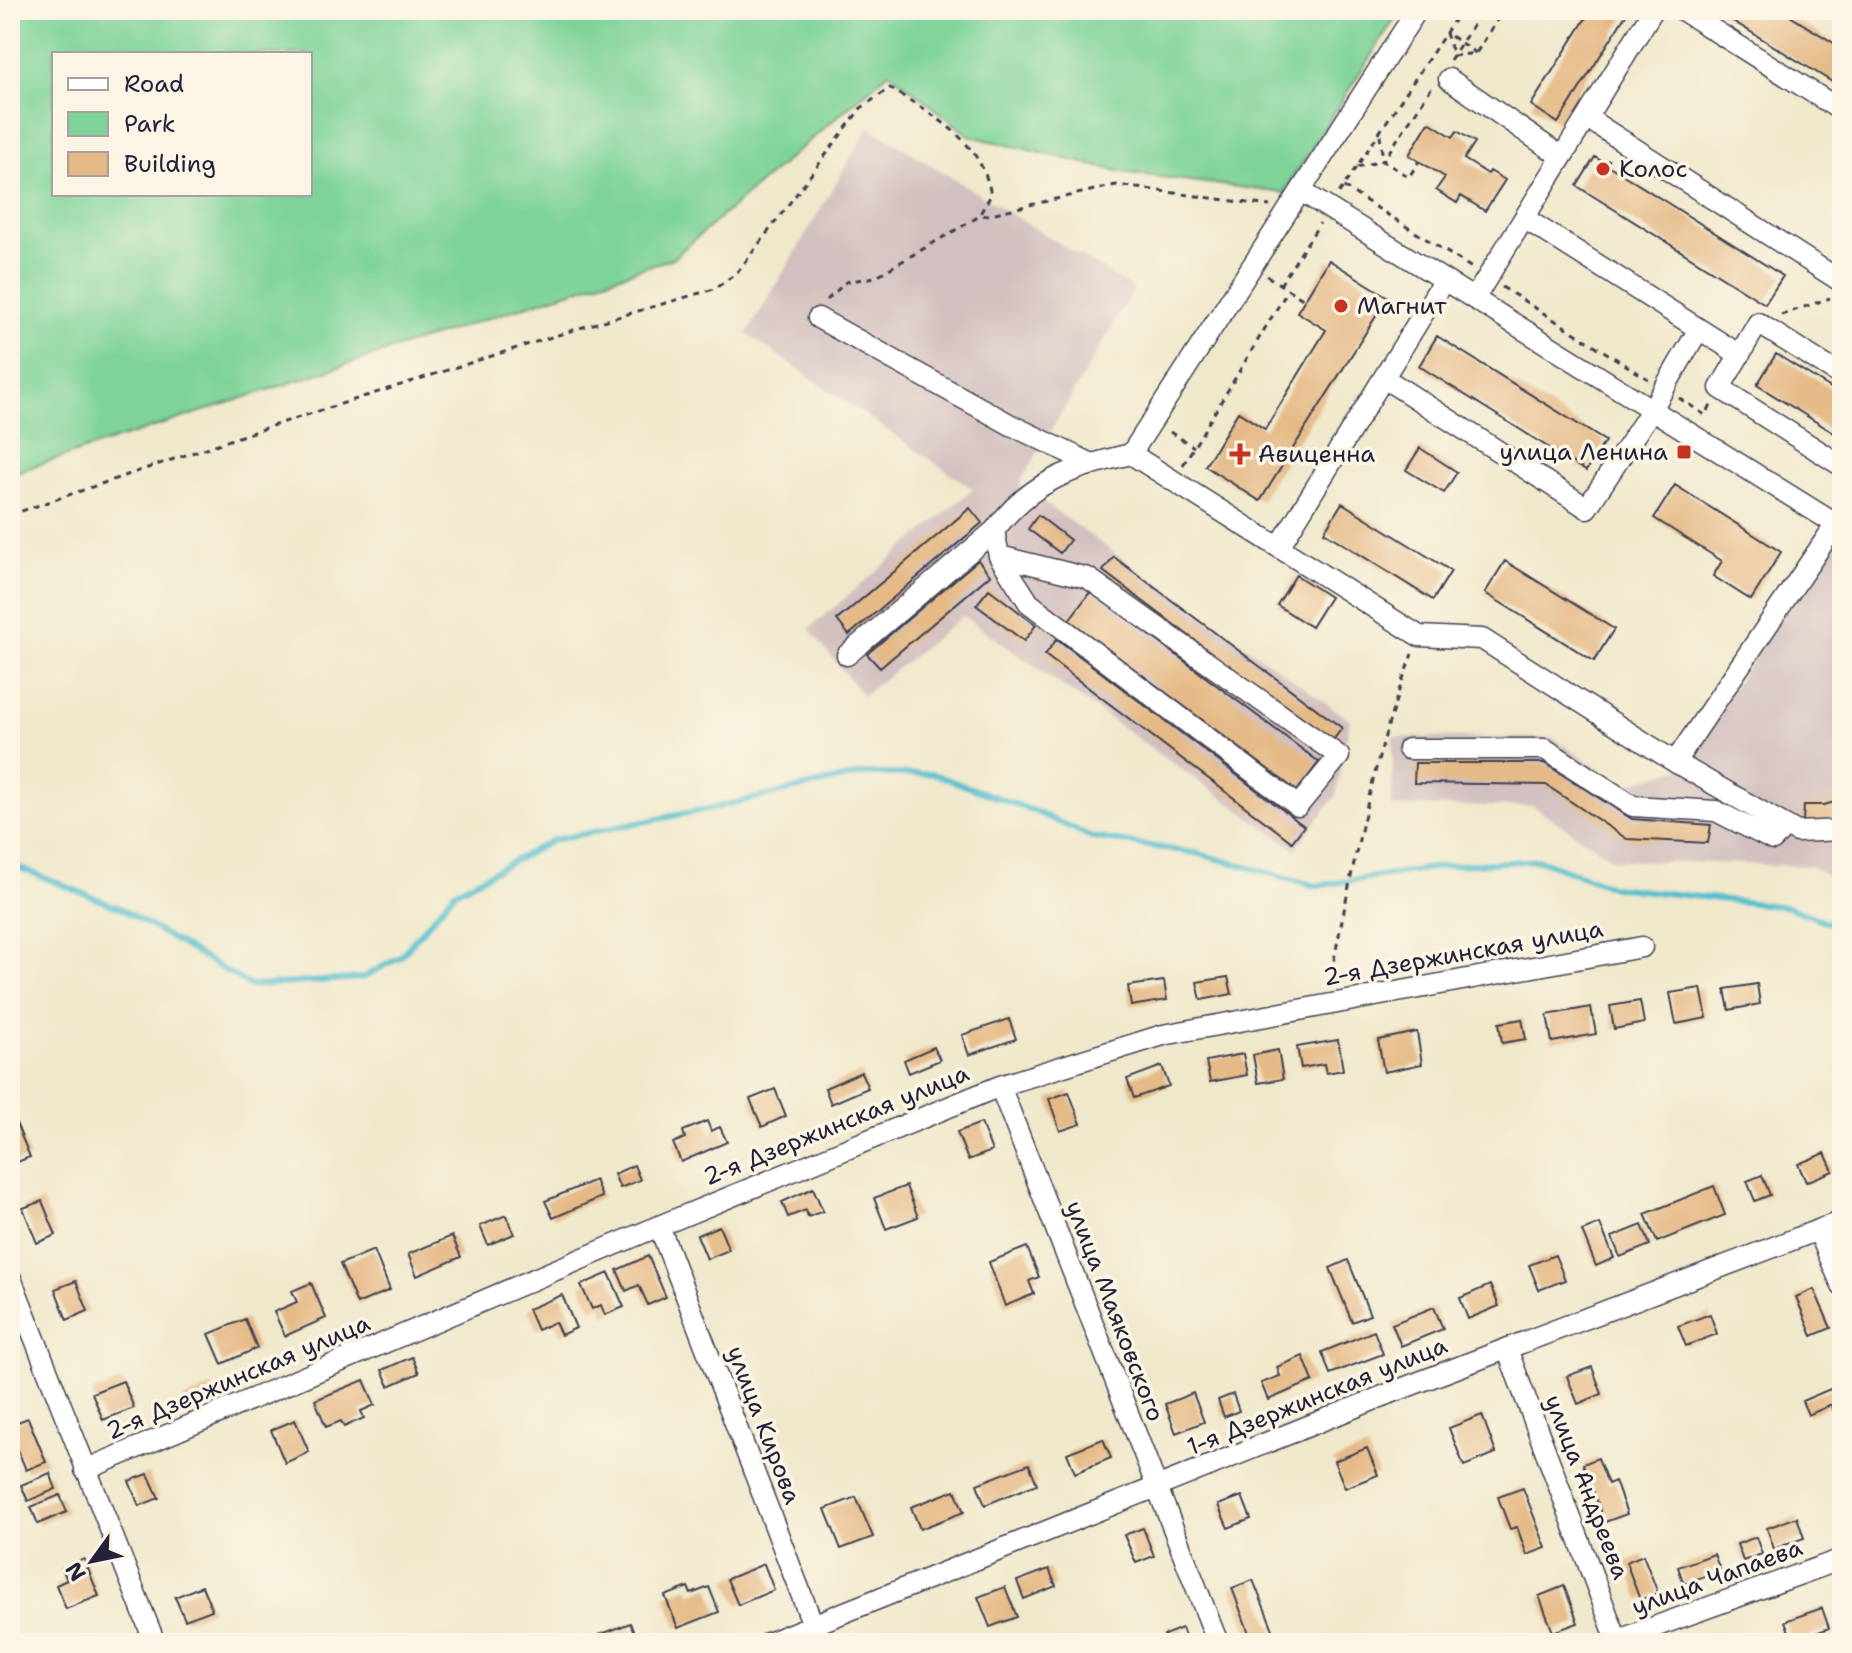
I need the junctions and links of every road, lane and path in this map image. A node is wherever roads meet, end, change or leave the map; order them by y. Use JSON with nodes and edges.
{"nodes":[{"id":1,"x":1417,"y":10,"type":"edge"},
{"id":2,"x":1461,"y":10,"type":"edge"},
{"id":3,"x":1485,"y":10,"type":"edge"},
{"id":4,"x":1504,"y":10,"type":"edge"},
{"id":5,"x":1653,"y":10,"type":"edge"},
{"id":6,"x":1682,"y":10,"type":"edge"},
{"id":7,"x":1499,"y":18,"type":"junction"},
{"id":8,"x":1446,"y":33,"type":"junction"},
{"id":9,"x":1461,"y":43,"type":"junction"},
{"id":10,"x":1476,"y":53,"type":"junction"},
{"id":11,"x":1453,"y":56,"type":"junction"},
{"id":12,"x":1443,"y":77,"type":"junction"},
{"id":13,"x":1842,"y":111,"type":"edge"},
{"id":14,"x":1587,"y":118,"type":"junction"},
{"id":15,"x":1380,"y":132,"type":"junction"},
{"id":16,"x":1562,"y":157,"type":"junction"},
{"id":17,"x":1383,"y":161,"type":"junction"},
{"id":18,"x":1419,"y":161,"type":"dead end"},
{"id":19,"x":1357,"y":167,"type":"junction"},
{"id":20,"x":1344,"y":187,"type":"junction"},
{"id":21,"x":1295,"y":199,"type":"junction"},
{"id":22,"x":1329,"y":209,"type":"junction"},
{"id":23,"x":978,"y":217,"type":"junction"},
{"id":24,"x":1524,"y":218,"type":"junction"},
{"id":25,"x":1252,"y":267,"type":"junction"},
{"id":26,"x":1487,"y":278,"type":"junction"},
{"id":27,"x":1444,"y":280,"type":"junction"},
{"id":28,"x":1842,"y":282,"type":"edge"},
{"id":29,"x":1280,"y":285,"type":"junction"},
{"id":30,"x":1288,"y":290,"type":"junction"},
{"id":31,"x":1842,"y":294,"type":"edge"},
{"id":32,"x":1474,"y":299,"type":"junction"},
{"id":33,"x":1304,"y":300,"type":"dead end"},
{"id":34,"x":818,"y":318,"type":"joint"},
{"id":35,"x":1758,"y":323,"type":"junction"},
{"id":36,"x":1699,"y":329,"type":"junction"},
{"id":37,"x":1740,"y":355,"type":"junction"},
{"id":38,"x":1842,"y":376,"type":"edge"},
{"id":39,"x":1384,"y":378,"type":"junction"},
{"id":40,"x":1720,"y":388,"type":"junction"},
{"id":41,"x":1664,"y":389,"type":"junction"},
{"id":42,"x":1652,"y":409,"type":"junction"},
{"id":43,"x":1153,"y":421,"type":"junction"},
{"id":44,"x":1194,"y":447,"type":"junction"},
{"id":45,"x":1131,"y":454,"type":"junction"},
{"id":46,"x":1090,"y":463,"type":"junction"},
{"id":47,"x":1842,"y":466,"type":"edge"},
{"id":48,"x":1174,"y":481,"type":"junction"},
{"id":49,"x":10,"y":515,"type":"edge"},
{"id":50,"x":1839,"y":526,"type":"edge"},
{"id":51,"x":994,"y":531,"type":"junction"},
{"id":52,"x":1279,"y":547,"type":"junction"},
{"id":53,"x":999,"y":556,"type":"junction"},
{"id":54,"x":1419,"y":636,"type":"junction"},
{"id":55,"x":847,"y":655,"type":"dead end"},
{"id":56,"x":1408,"y":749,"type":"dead end"},
{"id":57,"x":1675,"y":762,"type":"junction"},
{"id":58,"x":1785,"y":826,"type":"junction"},
{"id":59,"x":1842,"y":830,"type":"edge"},
{"id":60,"x":1642,"y":947,"type":"dead end"},
{"id":61,"x":1330,"y":976,"type":"dead end"},
{"id":62,"x":1000,"y":1086,"type":"junction"},
{"id":63,"x":1842,"y":1221,"type":"edge"},
{"id":64,"x":659,"y":1226,"type":"junction"},
{"id":65,"x":1818,"y":1230,"type":"junction"},
{"id":66,"x":10,"y":1276,"type":"edge"},
{"id":67,"x":1842,"y":1286,"type":"edge"},
{"id":68,"x":1507,"y":1349,"type":"junction"},
{"id":69,"x":85,"y":1470,"type":"junction"},
{"id":70,"x":1156,"y":1488,"type":"junction"},
{"id":71,"x":1842,"y":1559,"type":"edge"},
{"id":72,"x":817,"y":1634,"type":"edge"},
{"id":73,"x":1615,"y":1642,"type":"edge"},
{"id":74,"x":155,"y":1643,"type":"edge"},
{"id":75,"x":768,"y":1643,"type":"edge"},
{"id":76,"x":1218,"y":1643,"type":"edge"}],
"edges":[{"from":1,"to":21,"type":"street"},
{"from":2,"to":8,"type":"path"},
{"from":3,"to":7,"type":"path"},
{"from":3,"to":9,"type":"path"},
{"from":4,"to":7,"type":"path"},
{"from":5,"to":14,"type":"street"},
{"from":6,"to":13,"type":"street"},
{"from":7,"to":10,"type":"path"},
{"from":8,"to":9,"type":"path"},
{"from":8,"to":11,"type":"path"},
{"from":8,"to":15,"type":"path"},
{"from":9,"to":10,"type":"path"},
{"from":9,"to":11,"type":"path"},
{"from":10,"to":11,"type":"path"},
{"from":11,"to":12,"type":"path"},
{"from":12,"to":16,"type":"street"},
{"from":12,"to":17,"type":"path"},
{"from":14,"to":16,"type":"street"},
{"from":14,"to":28,"type":"street"},
{"from":15,"to":17,"type":"path"},
{"from":15,"to":19,"type":"path"},
{"from":16,"to":24,"type":"street"},
{"from":17,"to":18,"type":"path"},
{"from":17,"to":19,"type":"path"},
{"from":19,"to":20,"type":"path"},
{"from":20,"to":22,"type":"path"},
{"from":20,"to":26,"type":"path"},
{"from":21,"to":22,"type":"street"},
{"from":21,"to":23,"type":"path"},
{"from":21,"to":25,"type":"street"},
{"from":22,"to":27,"type":"street"},
{"from":22,"to":29,"type":"path"},
{"from":23,"to":34,"type":"path"},
{"from":23,"to":49,"type":"path"},
{"from":24,"to":26,"type":"street"},
{"from":24,"to":36,"type":"street"},
{"from":25,"to":29,"type":"path"},
{"from":25,"to":43,"type":"street"},
{"from":26,"to":32,"type":"street"},
{"from":26,"to":41,"type":"path"},
{"from":27,"to":32,"type":"street"},
{"from":27,"to":39,"type":"street"},
{"from":29,"to":30,"type":"path"},
{"from":30,"to":33,"type":"path"},
{"from":30,"to":44,"type":"path"},
{"from":31,"to":35,"type":"path"},
{"from":32,"to":42,"type":"street"},
{"from":34,"to":46,"type":"street"},
{"from":35,"to":37,"type":"street"},
{"from":35,"to":38,"type":"street"},
{"from":36,"to":37,"type":"street"},
{"from":36,"to":41,"type":"street"},
{"from":37,"to":40,"type":"street"},
{"from":39,"to":42,"type":"street"},
{"from":39,"to":52,"type":"street"},
{"from":40,"to":41,"type":"path"},
{"from":40,"to":47,"type":"street"},
{"from":41,"to":42,"type":"street"},
{"from":42,"to":50,"type":"street"},
{"from":43,"to":44,"type":"path"},
{"from":43,"to":45,"type":"street"},
{"from":44,"to":48,"type":"path"},
{"from":45,"to":46,"type":"street"},
{"from":45,"to":48,"type":"street"},
{"from":46,"to":51,"type":"street"},
{"from":48,"to":52,"type":"street"},
{"from":50,"to":57,"type":"street"},
{"from":51,"to":53,"type":"street"},
{"from":51,"to":55,"type":"street"},
{"from":52,"to":54,"type":"street"},
{"from":53,"to":53,"type":"street"},
{"from":54,"to":57,"type":"street"},
{"from":54,"to":61,"type":"path"},
{"from":56,"to":58,"type":"street"},
{"from":57,"to":58,"type":"street"},
{"from":58,"to":59,"type":"street"},
{"from":60,"to":62,"type":"street","name":"2-я Дзержинская улица"},
{"from":62,"to":64,"type":"street","name":"2-я Дзержинская улица"},
{"from":62,"to":70,"type":"street","name":"улица Маяковского"},
{"from":63,"to":65,"type":"street","name":"1-я Дзержинская улица"},
{"from":64,"to":69,"type":"street","name":"2-я Дзержинская улица"},
{"from":64,"to":72,"type":"street","name":"улица Кирова"},
{"from":65,"to":67,"type":"street"},
{"from":65,"to":68,"type":"street","name":"1-я Дзержинская улица"},
{"from":66,"to":69,"type":"street"},
{"from":68,"to":70,"type":"street","name":"1-я Дзержинская улица"},
{"from":68,"to":73,"type":"street","name":"улица Андреева"},
{"from":69,"to":74,"type":"street"},
{"from":70,"to":72,"type":"street","name":"1-я Дзержинская улица"},
{"from":70,"to":76,"type":"street","name":"улица Маяковского"},
{"from":71,"to":73,"type":"street","name":"улица Чапаева"},
{"from":72,"to":75,"type":"street","name":"1-я Дзержинская улица"}]}
